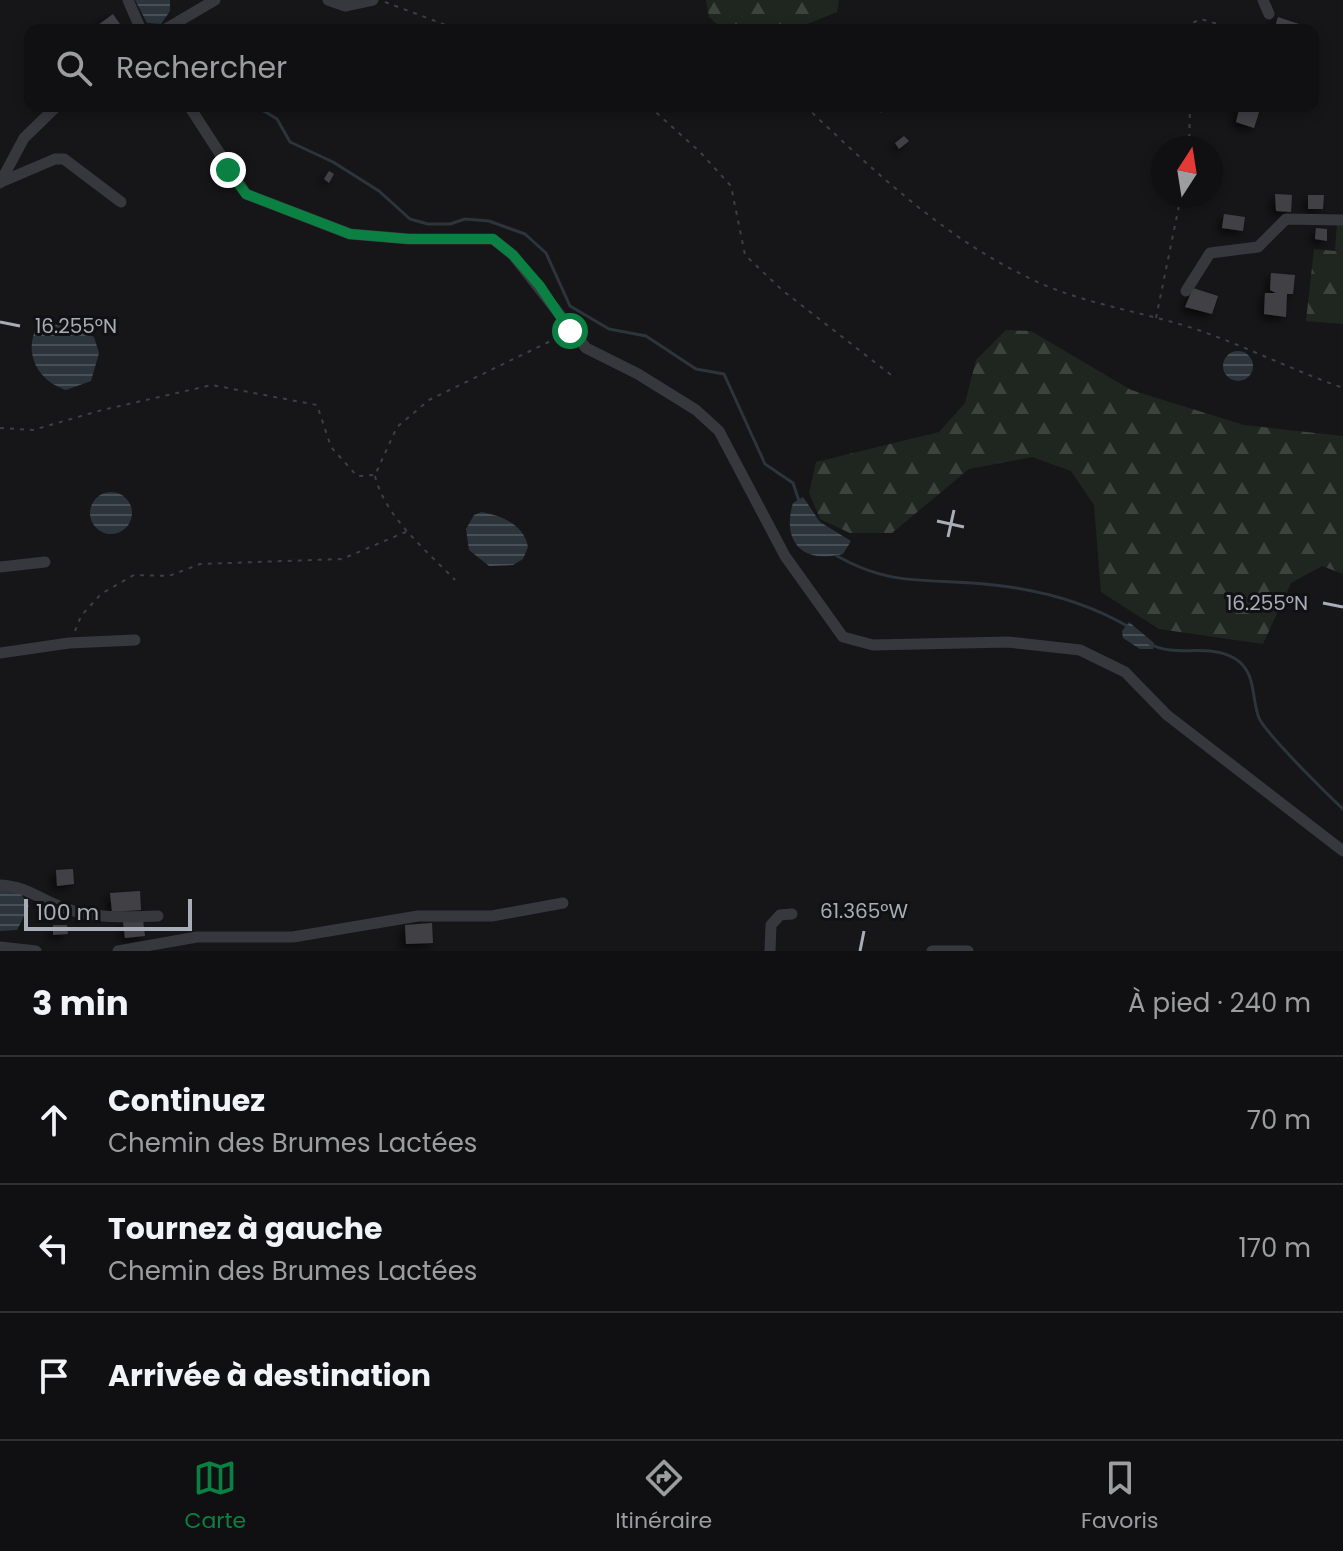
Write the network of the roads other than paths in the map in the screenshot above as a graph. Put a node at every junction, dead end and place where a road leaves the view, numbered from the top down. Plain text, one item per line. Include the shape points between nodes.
1 (128, 0) edge
2 (215, 0) edge
3 (328, 0) edge
4 (376, 0) edge
5 (1263, 0) edge
6 (1269, 14) dead end
7 (138, 24) edge
8 (174, 24) edge
9 (51, 112) edge
10 (193, 112) edge
11 (0, 182) edge
12 (121, 202) dead end
13 (1343, 220) edge
14 (1186, 291) dead end
15 (45, 562) dead end
16 (0, 567) edge
17 (135, 640) dead end
18 (0, 653) edge
19 (1343, 851) edge
20 (0, 885) edge
21 (563, 903) dead end
22 (792, 914) dead end
23 (158, 916) dead end
24 (0, 947) edge
25 (36, 951) edge
26 (118, 951) edge
27 (770, 951) edge
28 (932, 951) edge
29 (968, 951) edge

1 - 7 street
2 - 8 street
3 - 4 street via 345,6
5 - 6 street
9 - 11 street via 24,138
10 - 19 street via 246,194 350,234 493,239 513,255 586,348 661,388 719,431 785,556 843,637 873,645 1008,642 1080,650 1125,672 1167,715
11 - 12 street via 64,159
13 - 14 street via 1286,219 1258,247 1210,253
15 - 16 street
17 - 18 street
20 - 23 street via 28,889 86,915
21 - 26 street via 492,916 418,916 293,937 197,937
22 - 27 street via 780,915 771,925
24 - 25 street
28 - 29 street

